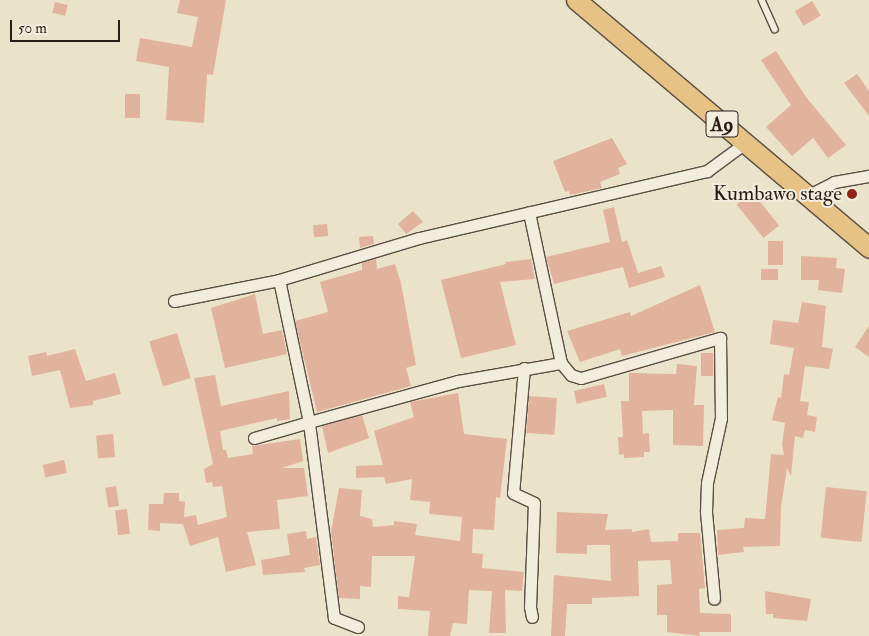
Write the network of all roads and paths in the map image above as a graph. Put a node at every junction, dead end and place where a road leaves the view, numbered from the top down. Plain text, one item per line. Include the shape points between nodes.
1 (576, 0) edge
2 (762, 0) edge
3 (775, 29) dead end
4 (745, 143) junction
5 (869, 176) edge
6 (807, 196) junction
7 (529, 212) junction
8 (869, 248) edge
9 (278, 280) junction
10 (174, 301) dead end
11 (561, 363) junction
12 (524, 368) junction
13 (309, 422) junction
14 (254, 438) dead end
15 (714, 599) dead end
16 (532, 617) dead end
17 (358, 626) dead end

1 - 4 main road, A9
2 - 3 lane
4 - 6 main road, A9
4 - 7 street via 707,171
5 - 6 street via 834,182
6 - 8 main road, A9
7 - 9 street via 419,238
7 - 11 street
9 - 10 street
9 - 13 street
11 - 12 street
11 - 15 street via 571,375 581,378 720,338 721,418 707,483 706,512
12 - 13 street via 458,381
12 - 16 street via 513,492 534,503
13 - 14 street
13 - 17 street via 334,618

